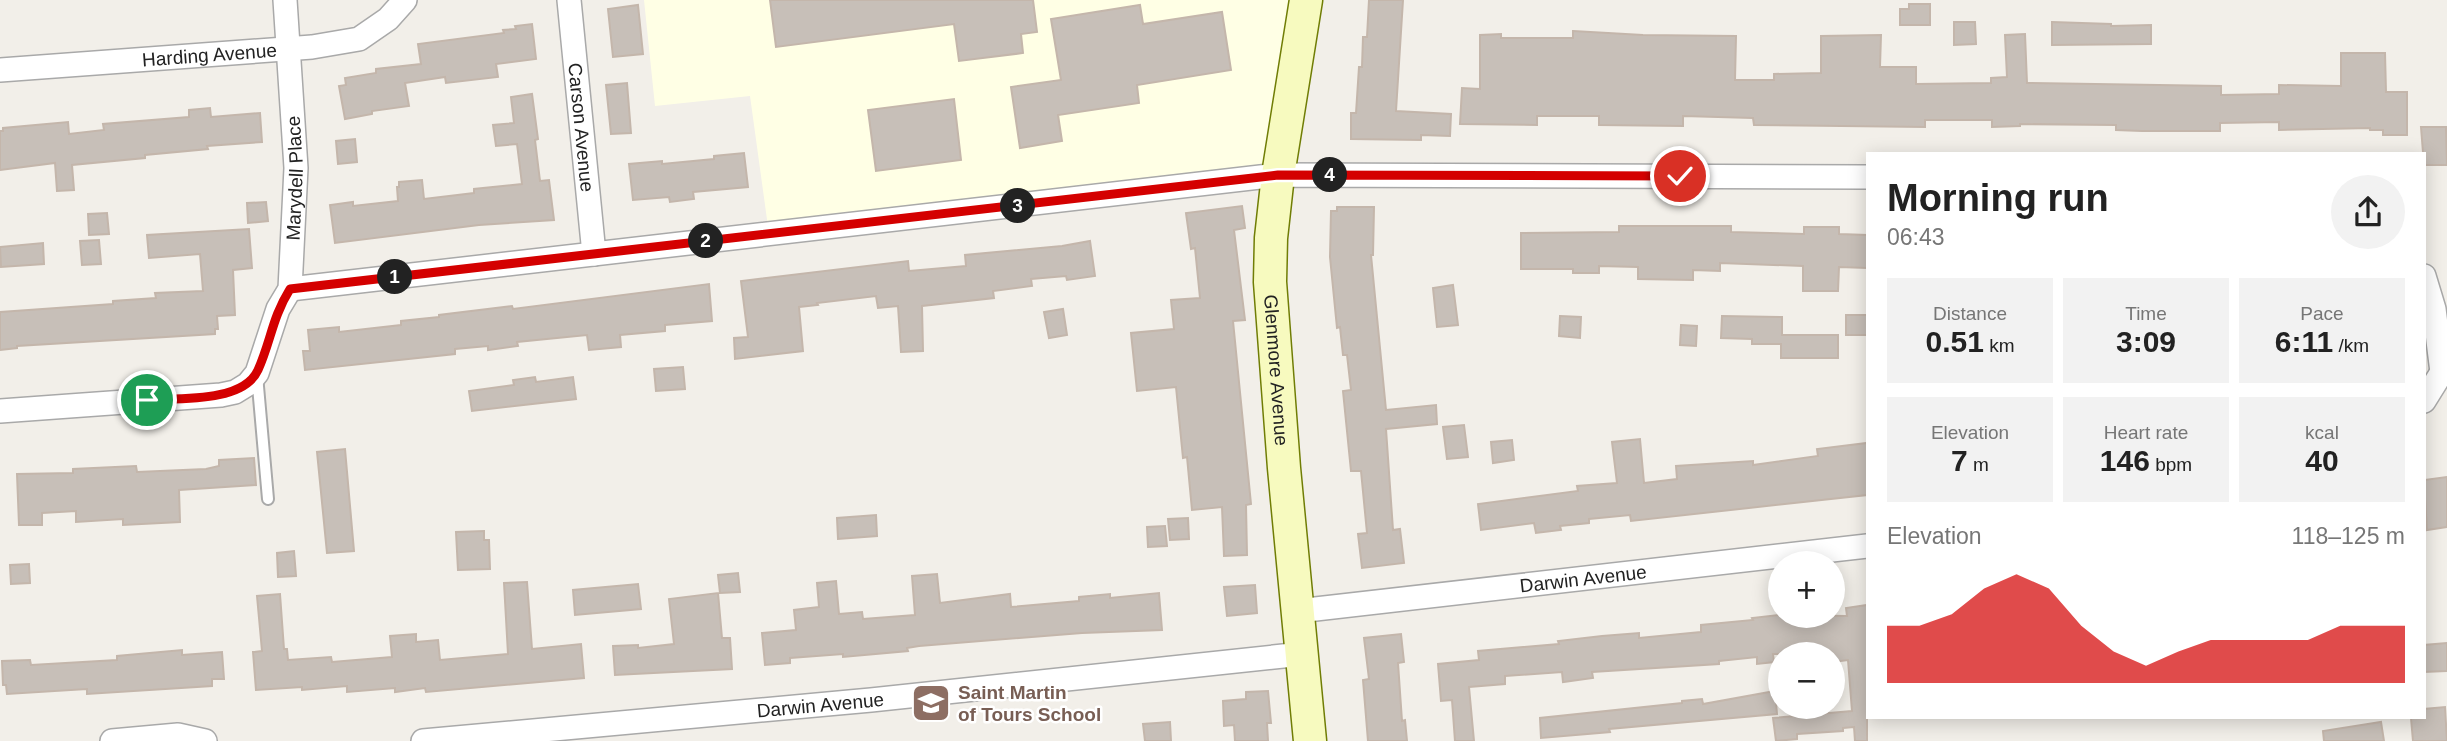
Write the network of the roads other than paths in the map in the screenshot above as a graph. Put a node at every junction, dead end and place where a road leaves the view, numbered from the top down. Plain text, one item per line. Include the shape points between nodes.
1 (285, 0) edge
2 (405, 0) edge
3 (569, 0) edge
4 (1306, 0) edge
5 (289, 48) junction
6 (0, 70) edge
7 (1278, 175) junction
8 (1866, 177) edge
9 (594, 254) junction
10 (2426, 283) edge
11 (290, 289) junction
12 (260, 362) junction
13 (2445, 372) edge
14 (2426, 398) edge
15 (0, 411) edge
16 (268, 499) dead end
17 (1866, 546) edge
18 (1298, 611) junction
19 (1301, 654) junction
20 (112, 741) edge
21 (205, 741) edge
22 (423, 741) edge
23 (1310, 741) edge

1 - 5 street, Marydell Place
2 - 5 street, Harding Avenue via 359,39
3 - 9 street, Carson Avenue
4 - 7 street, Glenmore Avenue
5 - 6 street, Harding Avenue
5 - 11 street, Marydell Place via 296,168
7 - 8 street
7 - 9 street
7 - 18 street, Glenmore Avenue via 1270,282
9 - 11 street
10 - 13 street
11 - 12 street, Marydell Place
12 - 15 street via 248,384 221,395
12 - 16 lane
13 - 14 street
17 - 18 street, Darwin Avenue
18 - 19 street, Glenmore Avenue
19 - 22 street, Darwin Avenue
19 - 23 street, Glenmore Avenue
20 - 21 street via 178,735

